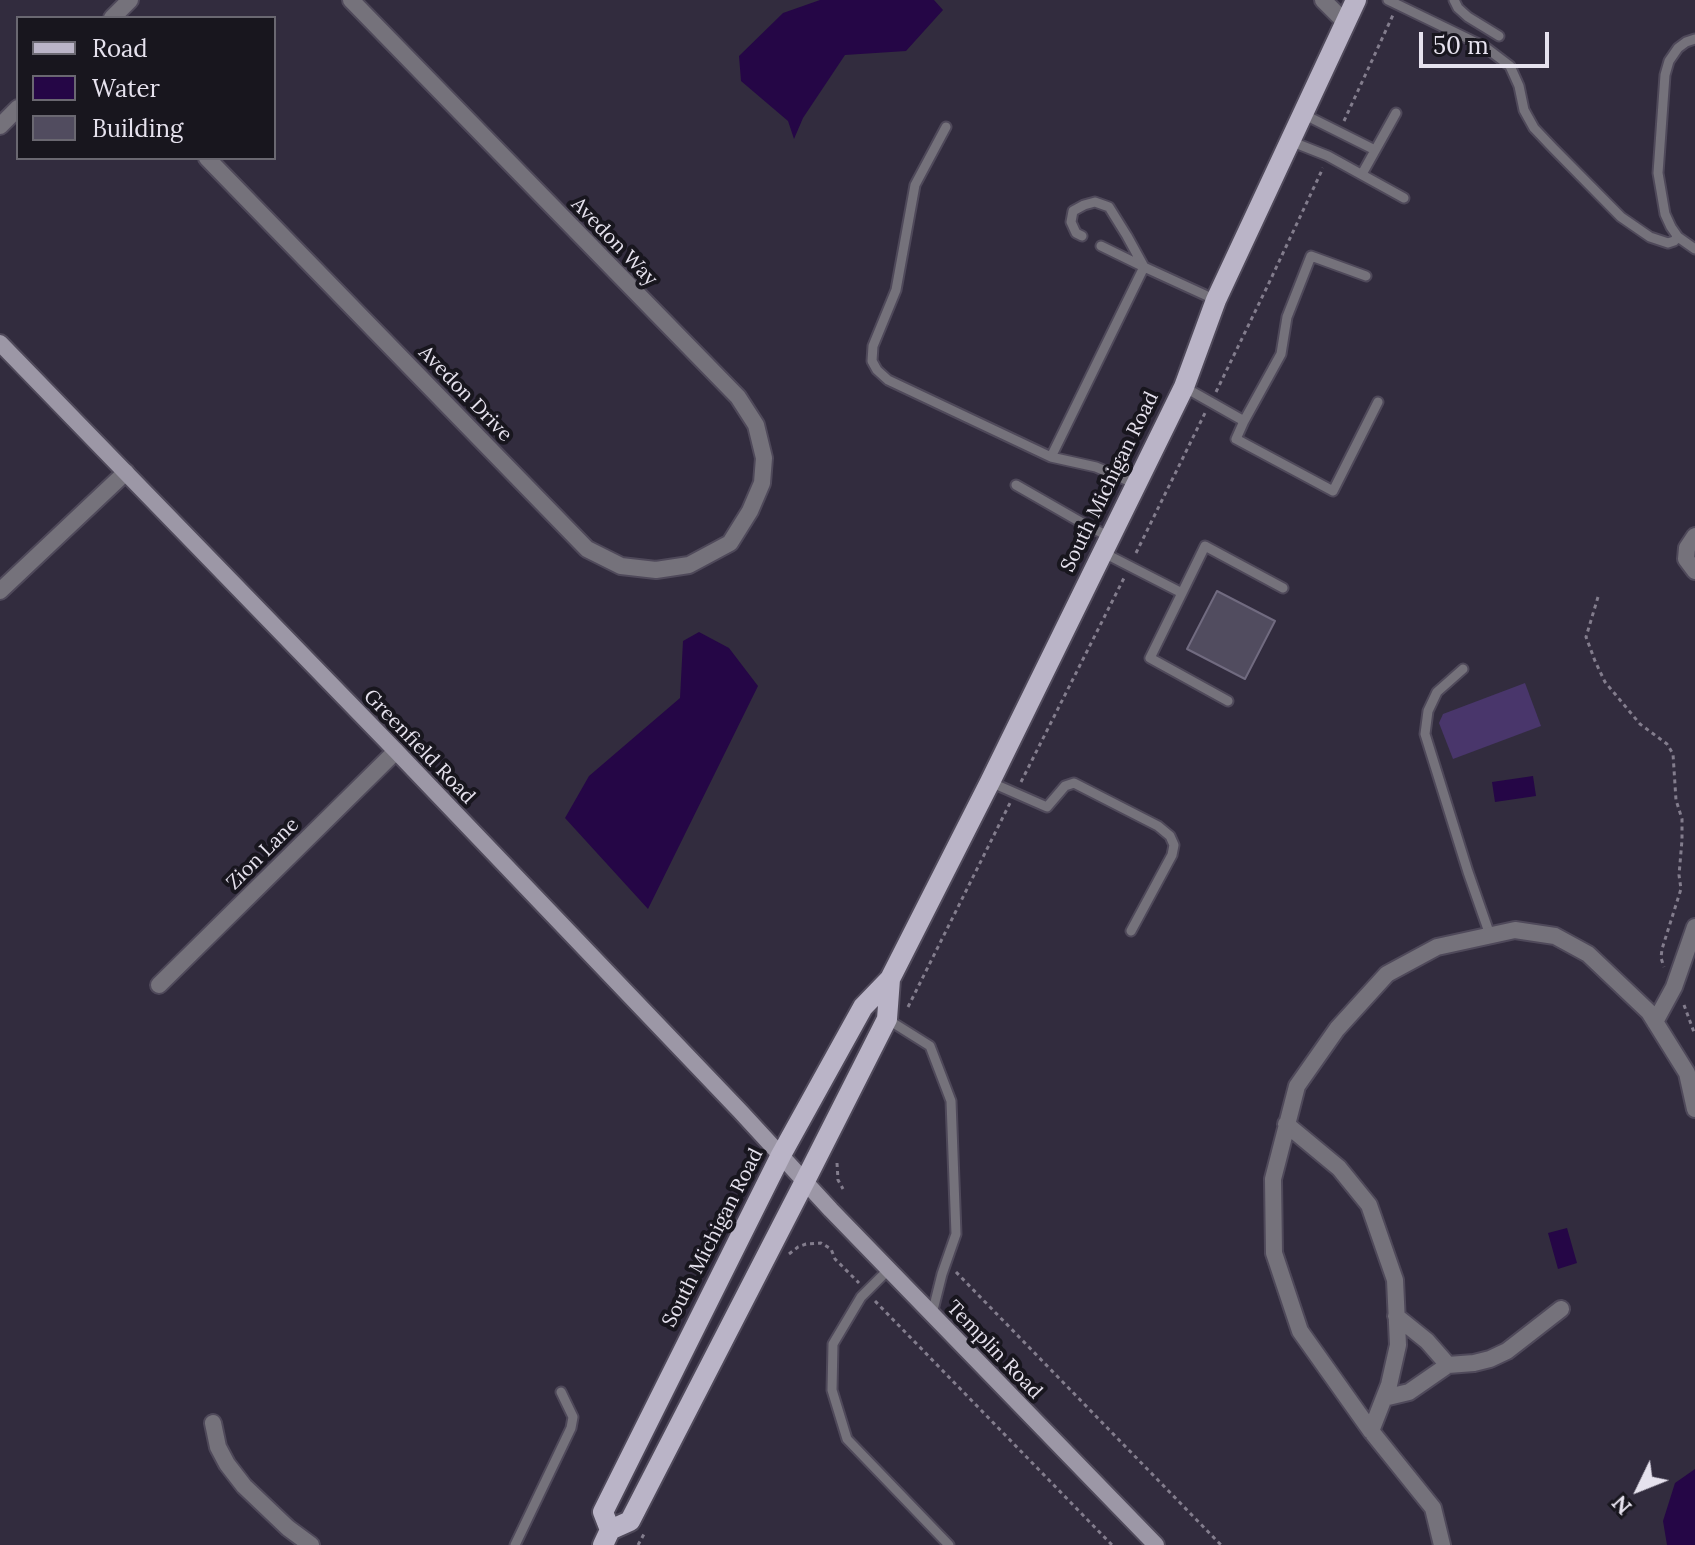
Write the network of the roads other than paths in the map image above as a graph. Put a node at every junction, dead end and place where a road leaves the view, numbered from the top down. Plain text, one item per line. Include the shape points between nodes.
1 (130, 0) edge
2 (351, 0) edge
3 (1323, 0) edge
4 (1356, 0) edge
5 (1454, 0) edge
6 (1393, 2) edge
7 (114, 16) edge
8 (1346, 23) junction
9 (1499, 36) dead end
10 (1695, 39) edge
11 (16, 110) edge
12 (1396, 113) dead end
13 (1303, 114) junction
14 (0, 126) edge
15 (946, 127) dead end
16 (1290, 141) junction
17 (1375, 150) junction
18 (209, 160) edge
19 (1362, 174) junction
20 (1404, 198) dead end
21 (1082, 236) dead end
22 (1678, 237) junction
23 (1101, 246) dead end
24 (1695, 249) edge
25 (1144, 267) junction
26 (1366, 276) dead end
27 (1216, 300) junction
28 (0, 343) edge
29 (1184, 387) junction
30 (1378, 402) dead end
31 (1244, 421) junction
32 (1051, 457) junction
33 (126, 472) junction
34 (1136, 484) junction
35 (1016, 485) dead end
36 (1695, 536) edge
37 (730, 543) joint
38 (1106, 544) junction
39 (1695, 571) edge
40 (1283, 588) dead end
41 (0, 591) edge
42 (1182, 593) junction
43 (1463, 669) dead end
44 (1228, 701) dead end
45 (396, 751) junction
46 (990, 782) junction
47 (1695, 927) edge
48 (1131, 931) dead end
49 (1490, 935) junction
50 (890, 979) junction
51 (159, 985) dead end
52 (1655, 1022) junction
53 (892, 1023) junction
54 (1695, 1109) edge
55 (1286, 1124) junction
56 (781, 1155) junction
57 (805, 1181) junction
58 (888, 1270) junction
59 (1561, 1309) dead end
60 (932, 1314) junction
61 (1396, 1316) junction
62 (1448, 1365) junction
63 (561, 1392) dead end
64 (1384, 1398) junction
65 (213, 1423) dead end
66 (1371, 1431) junction
67 (607, 1538) edge
68 (311, 1545) edge
69 (515, 1545) edge
70 (949, 1545) edge
71 (1156, 1545) edge
72 (1442, 1545) edge

1 - 7 street
2 - 37 street, Avedon Way via 738,397 756,425 764,458 762,483
3 - 8 street
4 - 8 main road, South Michigan Road
5 - 9 lane via 1461,12
6 - 22 lane via 1485,47 1510,66 1524,110 1553,148 1621,217 1650,237 1668,243
8 - 13 main road, South Michigan Road
10 - 22 lane via 1678,48 1665,75 1658,173 1665,214
11 - 14 street
12 - 17 lane
13 - 16 main road, South Michigan Road
13 - 17 lane
15 - 32 lane via 915,185 896,290 872,361 888,380
16 - 19 lane
16 - 27 main road, South Michigan Road
17 - 19 lane
18 - 37 street, Avedon Drive via 587,549 621,566 656,570 689,565
19 - 20 lane
21 - 25 lane via 1071,222 1073,211 1095,202 1109,207
22 - 24 lane
23 - 25 lane
25 - 27 lane
25 - 32 lane
26 - 31 lane via 1311,256 1287,317 1281,354
27 - 29 main road, South Michigan Road
28 - 33 street, Greenfield Road
29 - 31 lane
29 - 34 main road, South Michigan Road
30 - 31 lane via 1333,491 1236,439
32 - 34 lane via 1096,467
33 - 41 street
33 - 45 street, Greenfield Road
34 - 38 main road, South Michigan Road
35 - 38 lane via 1084,524
36 - 39 street via 1686,559
38 - 42 lane via 1130,565
38 - 46 main road, South Michigan Road
40 - 42 lane via 1205,546
42 - 44 lane via 1150,658
43 - 49 lane via 1437,692 1425,734
45 - 51 street, Zion Lane
45 - 56 street, Greenfield Road
46 - 48 lane via 1047,807 1074,783 1170,836 1172,855
46 - 50 main road, South Michigan Road
47 - 52 street
49 - 52 street via 1515,930 1555,936 1588,954
49 - 55 street via 1437,947 1387,974 1337,1029 1297,1086
50 - 53 main road, South Michigan Road
50 - 56 main road, South Michigan Road via 863,1007
52 - 54 street via 1687,1073
53 - 57 main road, South Michigan Road
53 - 60 lane via 930,1046 951,1101 956,1234
55 - 61 street via 1339,1168 1369,1205 1395,1280
55 - 66 street via 1273,1179 1274,1253 1300,1331
56 - 57 street, Greenfield Road
56 - 67 main road, South Michigan Road via 603,1512
57 - 58 street, Templin Road
57 - 67 main road, South Michigan Road via 630,1521
58 - 60 street, Templin Road
58 - 70 lane via 861,1297 833,1344 832,1390 847,1439
59 - 62 street via 1507,1351 1474,1363
60 - 71 street, Templin Road
61 - 62 street
61 - 64 street via 1398,1345
62 - 64 street via 1409,1392
63 - 69 lane via 573,1417 571,1428
64 - 66 street
65 - 68 street via 218,1447 244,1486
66 - 72 street via 1433,1508

